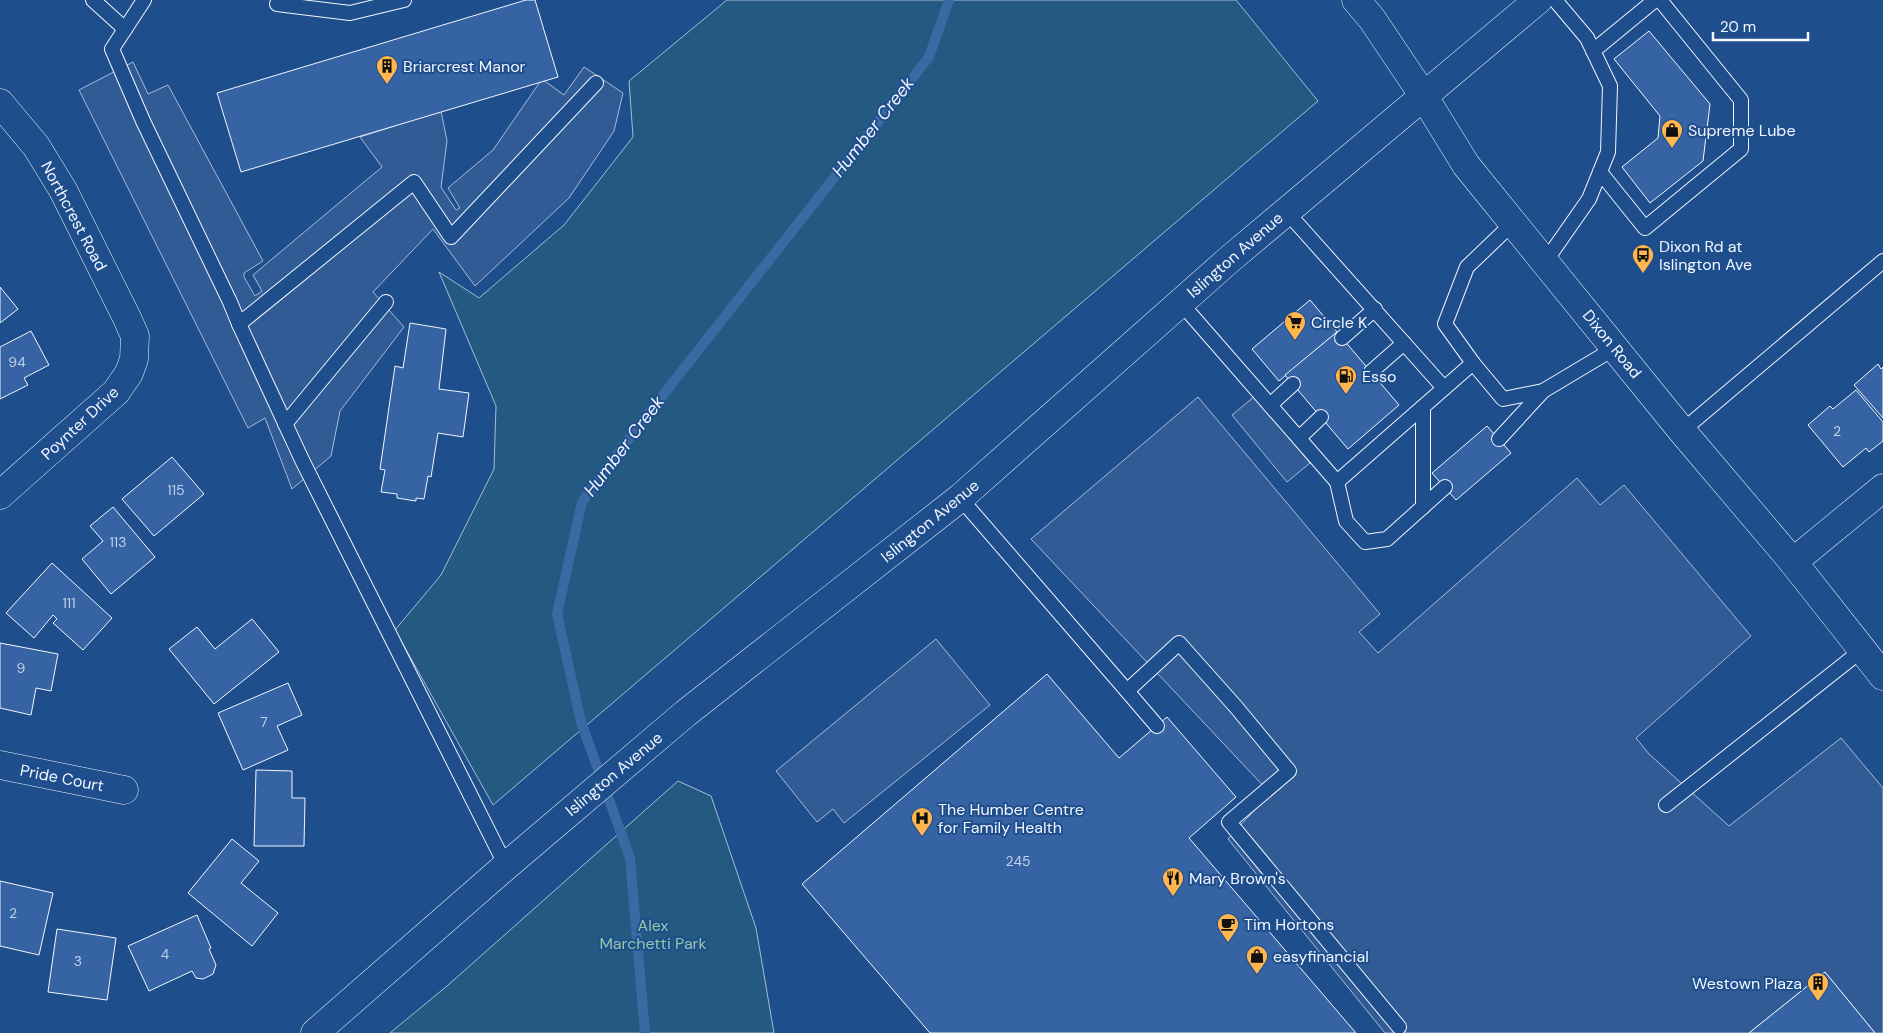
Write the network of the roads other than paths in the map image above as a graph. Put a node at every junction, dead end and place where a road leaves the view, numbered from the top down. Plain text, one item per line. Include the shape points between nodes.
1 (93, 0) edge
2 (144, 0) edge
3 (404, 0) edge
4 (1356, 0) edge
5 (1538, 0) edge
6 (1555, 0) edge
7 (1655, 0) edge
8 (1660, 0) edge
9 (274, 1) edge
10 (125, 29) junction
11 (1593, 51) junction
12 (596, 83) dead end
13 (1423, 95) junction
14 (0, 103) edge
15 (1600, 172) junction
16 (1286, 211) junction
17 (1513, 223) junction
18 (1883, 261) edge
19 (1545, 262) junction
20 (386, 302) dead end
21 (1180, 302) junction
22 (1374, 309) junction
23 (239, 324) junction
24 (135, 336) joint
25 (1342, 338) dead end
26 (1404, 342) junction
27 (1615, 348) junction
28 (1473, 363) junction
29 (1371, 372) dead end
30 (1293, 384) dead end
31 (1444, 388) junction
32 (1543, 391) junction
33 (1270, 405) junction
34 (1423, 407) junction
35 (1321, 417) dead end
36 (285, 424) junction
37 (1682, 431) junction
38 (1299, 438) junction
39 (1499, 440) dead end
40 (1337, 482) junction
41 (1445, 487) dead end
42 (1883, 488) edge
43 (0, 495) edge
44 (960, 498) junction
45 (1423, 507) junction
46 (1793, 562) junction
47 (1862, 650) junction
48 (1883, 676) edge
49 (1127, 691) junction
50 (1157, 726) dead end
51 (0, 766) edge
52 (124, 790) dead end
53 (1666, 805) dead end
54 (506, 866) junction
55 (1398, 1028) dead end
56 (315, 1033) edge

1 - 10 lane
2 - 10 lane
3 - 9 lane via 350,13
4 - 13 main road, Dixon Road
5 - 13 main road, Islington Avenue
6 - 11 lane via 1587,38
7 - 11 lane
8 - 15 lane via 1741,100 1740,150 1645,228
10 - 23 lane via 112,49
11 - 15 lane via 1610,86 1608,152
12 - 23 lane via 451,237 414,182
13 - 16 main road, Islington Avenue
13 - 17 main road, Dixon Road via 1466,165
14 - 24 main road, Northcrest Road via 36,146 63,190
15 - 19 lane via 1589,199
16 - 21 main road, Islington Avenue
16 - 22 lane
17 - 19 main road, Dixon Road
17 - 28 lane via 1467,267 1445,324
18 - 37 lane
19 - 27 main road, Dixon Road
20 - 36 lane
21 - 33 lane
21 - 44 main road, Islington Avenue
22 - 25 lane
22 - 26 lane
23 - 36 lane
24 - 43 main road, Poynter Drive via 132,366 116,392
26 - 29 lane
26 - 31 lane
27 - 32 lane
27 - 37 main road, Dixon Road
28 - 31 lane
28 - 32 lane via 1503,399
30 - 33 lane
31 - 34 lane
32 - 39 lane
33 - 38 lane
34 - 40 lane
34 - 45 lane
35 - 38 lane
36 - 54 lane
37 - 46 main road, Dixon Road
38 - 40 lane
40 - 45 lane via 1346,521 1365,542 1387,539
41 - 45 lane
42 - 46 main road
44 - 49 lane
44 - 54 main road, Islington Avenue via 686,713
46 - 47 main road, Dixon Road
47 - 48 main road, Dixon Road
47 - 53 lane
49 - 50 lane
49 - 55 lane via 1179,643 1289,771 1230,812 1229,822
51 - 52 main road, Pride Court
54 - 56 main road, Islington Avenue

